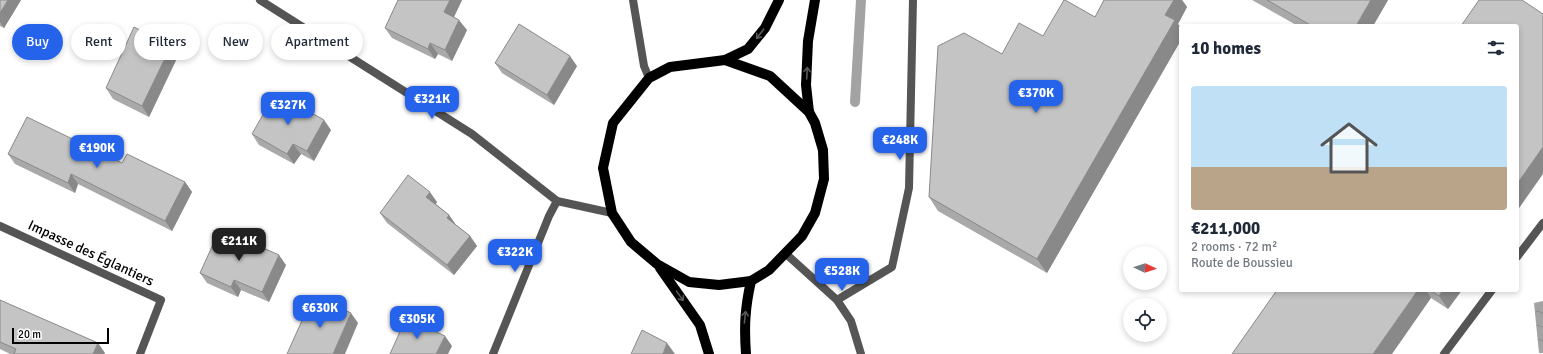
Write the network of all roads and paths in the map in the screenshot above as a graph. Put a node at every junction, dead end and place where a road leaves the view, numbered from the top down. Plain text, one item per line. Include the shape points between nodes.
1 (260, 0) edge
2 (633, 0) edge
3 (779, 0) edge
4 (815, 0) edge
5 (913, 0) edge
6 (725, 60) junction
7 (649, 78) junction
8 (809, 112) junction
9 (557, 201) junction
10 (612, 213) junction
11 (1543, 223) edge
12 (0, 226) edge
13 (786, 253) junction
14 (1519, 254) edge
15 (657, 264) junction
16 (751, 281) junction
17 (1490, 292) edge
18 (837, 300) junction
19 (140, 354) edge
20 (493, 354) edge
21 (709, 354) edge
22 (746, 354) edge
23 (861, 354) edge
24 (1444, 354) edge

1 - 9 street via 472,134
2 - 7 street via 644,66
3 -> 6 main road via 765,28 748,49
8 -> 4 main road via 806,85 808,41
5 - 18 street via 909,188 892,267
6 - 7 main road via 670,67
6 - 8 main road via 770,76
7 - 10 main road via 613,123 603,168
8 - 13 main road via 823,150 824,179 815,213 802,236
9 - 10 street
9 - 20 street
10 - 15 main road via 631,242
11 - 14 street
12 - 19 street, Impasse des Églantiers via 161,300
13 - 16 main road via 769,270
13 - 18 street
15 - 16 main road via 689,282 719,285
15 -> 21 main road via 700,325
22 -> 16 main road via 744,325
17 - 24 street
18 - 23 street via 851,321

